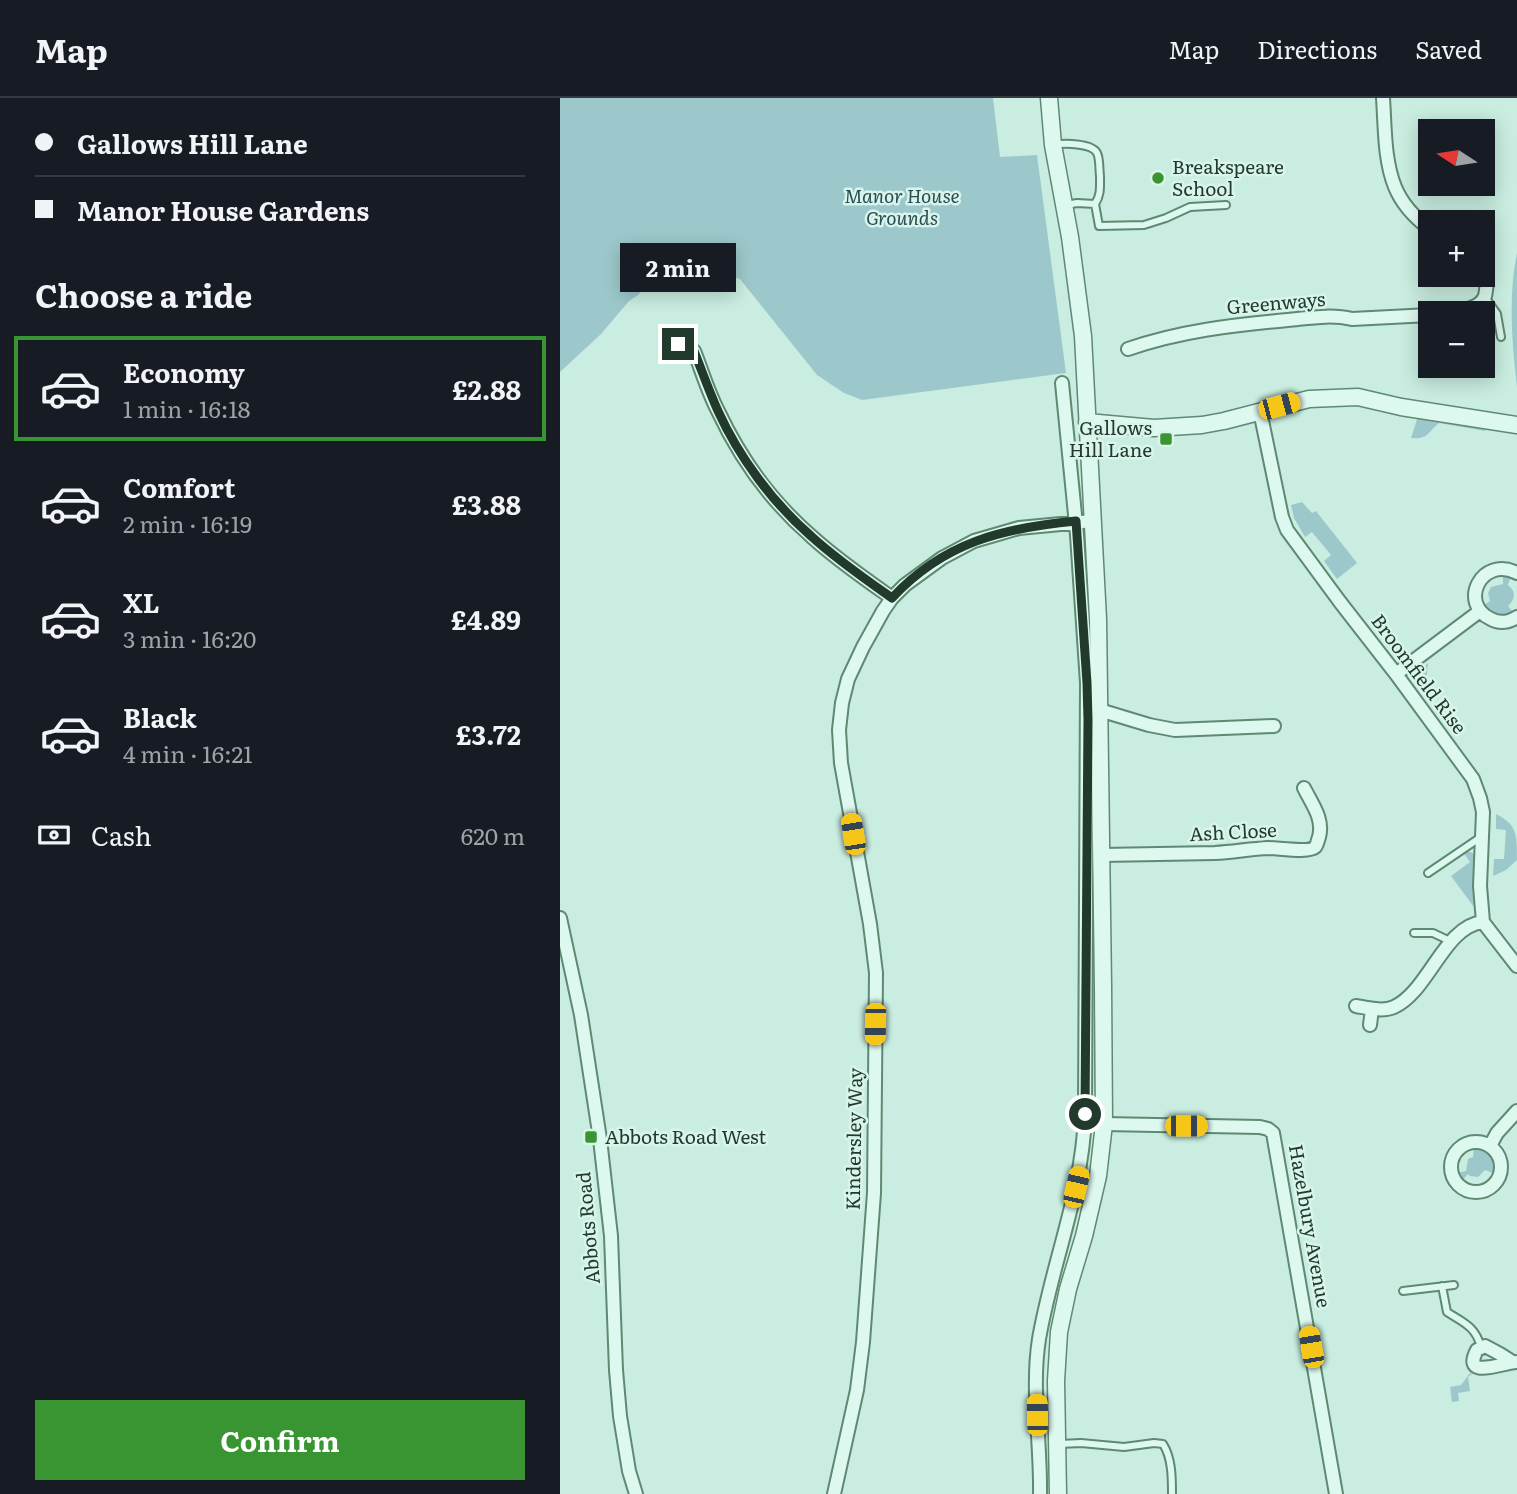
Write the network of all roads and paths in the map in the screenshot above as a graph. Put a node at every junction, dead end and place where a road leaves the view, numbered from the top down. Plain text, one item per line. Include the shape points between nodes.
1 (1049, 98) edge
2 (1383, 98) edge
3 (1053, 145) junction
4 (1095, 204) junction
5 (1064, 205) junction
6 (1226, 205) dead end
7 (1418, 219) edge
8 (1486, 287) edge
9 (1485, 297) junction
10 (1481, 301) edge
11 (1418, 316) edge
12 (1501, 337) dead end
13 (678, 344) dead end
14 (1128, 349) dead end
15 (1062, 383) dead end
16 (1260, 411) junction
17 (1087, 422) junction
18 (1517, 425) edge
19 (1084, 521) junction
20 (1517, 573) edge
21 (892, 598) junction
22 (1480, 611) junction
23 (1517, 617) edge
24 (1396, 674) junction
25 (1100, 712) junction
26 (1274, 726) dead end
27 (1304, 788) dead end
28 (1482, 836) junction
29 (1102, 855) junction
30 (1428, 873) dead end
31 (560, 918) edge
32 (1483, 922) junction
33 (1414, 933) dead end
34 (1452, 942) junction
35 (1517, 966) edge
36 (1086, 986) junction
37 (1103, 986) junction
38 (1356, 1006) dead end
39 (1372, 1009) junction
40 (1370, 1025) dead end
41 (1517, 1111) edge
42 (1104, 1124) junction
43 (1490, 1146) junction
44 (1454, 1285) dead end
45 (1442, 1286) junction
46 (1403, 1291) dead end
47 (1481, 1347) junction
48 (1514, 1362) edge
49 (1057, 1425) junction
50 (1038, 1427) junction
51 (1057, 1444) junction
52 (636, 1494) edge
53 (834, 1494) edge
54 (1040, 1494) edge
55 (1058, 1494) edge
56 (1172, 1494) edge
57 (1336, 1494) edge

1 - 3 street
2 - 7 street via 1395,187
3 - 4 lane via 1096,150 1101,191
3 - 5 street
4 - 5 lane
4 - 6 lane via 1099,226 1144,225 1190,207
5 - 17 street via 1083,336
8 - 9 street
9 - 10 street
9 - 12 lane via 1497,314
11 - 14 street, Greenways via 1314,317 1200,329
13 - 21 street via 694,351 726,428 773,497 811,537
15 - 19 street
16 - 17 street via 1190,426
16 - 18 street via 1309,399 1358,397
16 - 24 street, Broomfield Rise via 1287,530
17 - 19 street
19 - 21 street, Kindersley Way via 1019,528 974,541 923,570
19 - 25 street via 1098,619
19 - 36 street
20 - 22 street via 1500,568 1480,579 1475,595
21 - 53 street, Kindersley Way via 848,679 839,730 876,973 874,1193 863,1342
22 - 23 street via 1496,622
22 - 24 street
24 - 28 street, Broomfield Rise via 1474,779 1483,812
25 - 26 street via 1175,730
25 - 29 street
27 - 29 street, Ash Close via 1307,804 1319,815 1321,830 1315,847 1308,851 1264,848
28 - 30 lane
28 - 32 street, Broomfield Rise via 1479,886
29 - 37 street
31 - 52 street, Abbots Road via 600,1139 611,1236 615,1370
32 - 34 street via 1463,929
32 - 35 street
33 - 34 lane via 1433,933
34 - 39 street via 1402,1002
36 - 37 street
36 - 50 street via 1084,1137 1039,1340
37 - 42 street
38 - 39 street
39 - 40 street
41 - 43 street
42 - 49 street via 1098,1177 1059,1332
42 - 57 street, Hazelbury Avenue via 1260,1126 1273,1133
43 - 43 street via 1499,1157 1498,1178 1483,1191 1466,1190 1451,1170 1455,1153 1474,1142
44 - 45 lane
45 - 46 lane
45 - 47 lane via 1447,1311 1471,1327
47 - 48 street
47 - 48 street via 1474,1359 1480,1368
49 - 50 street
49 - 51 street
50 - 54 street
51 - 55 street
51 - 56 lane via 1163,1444

